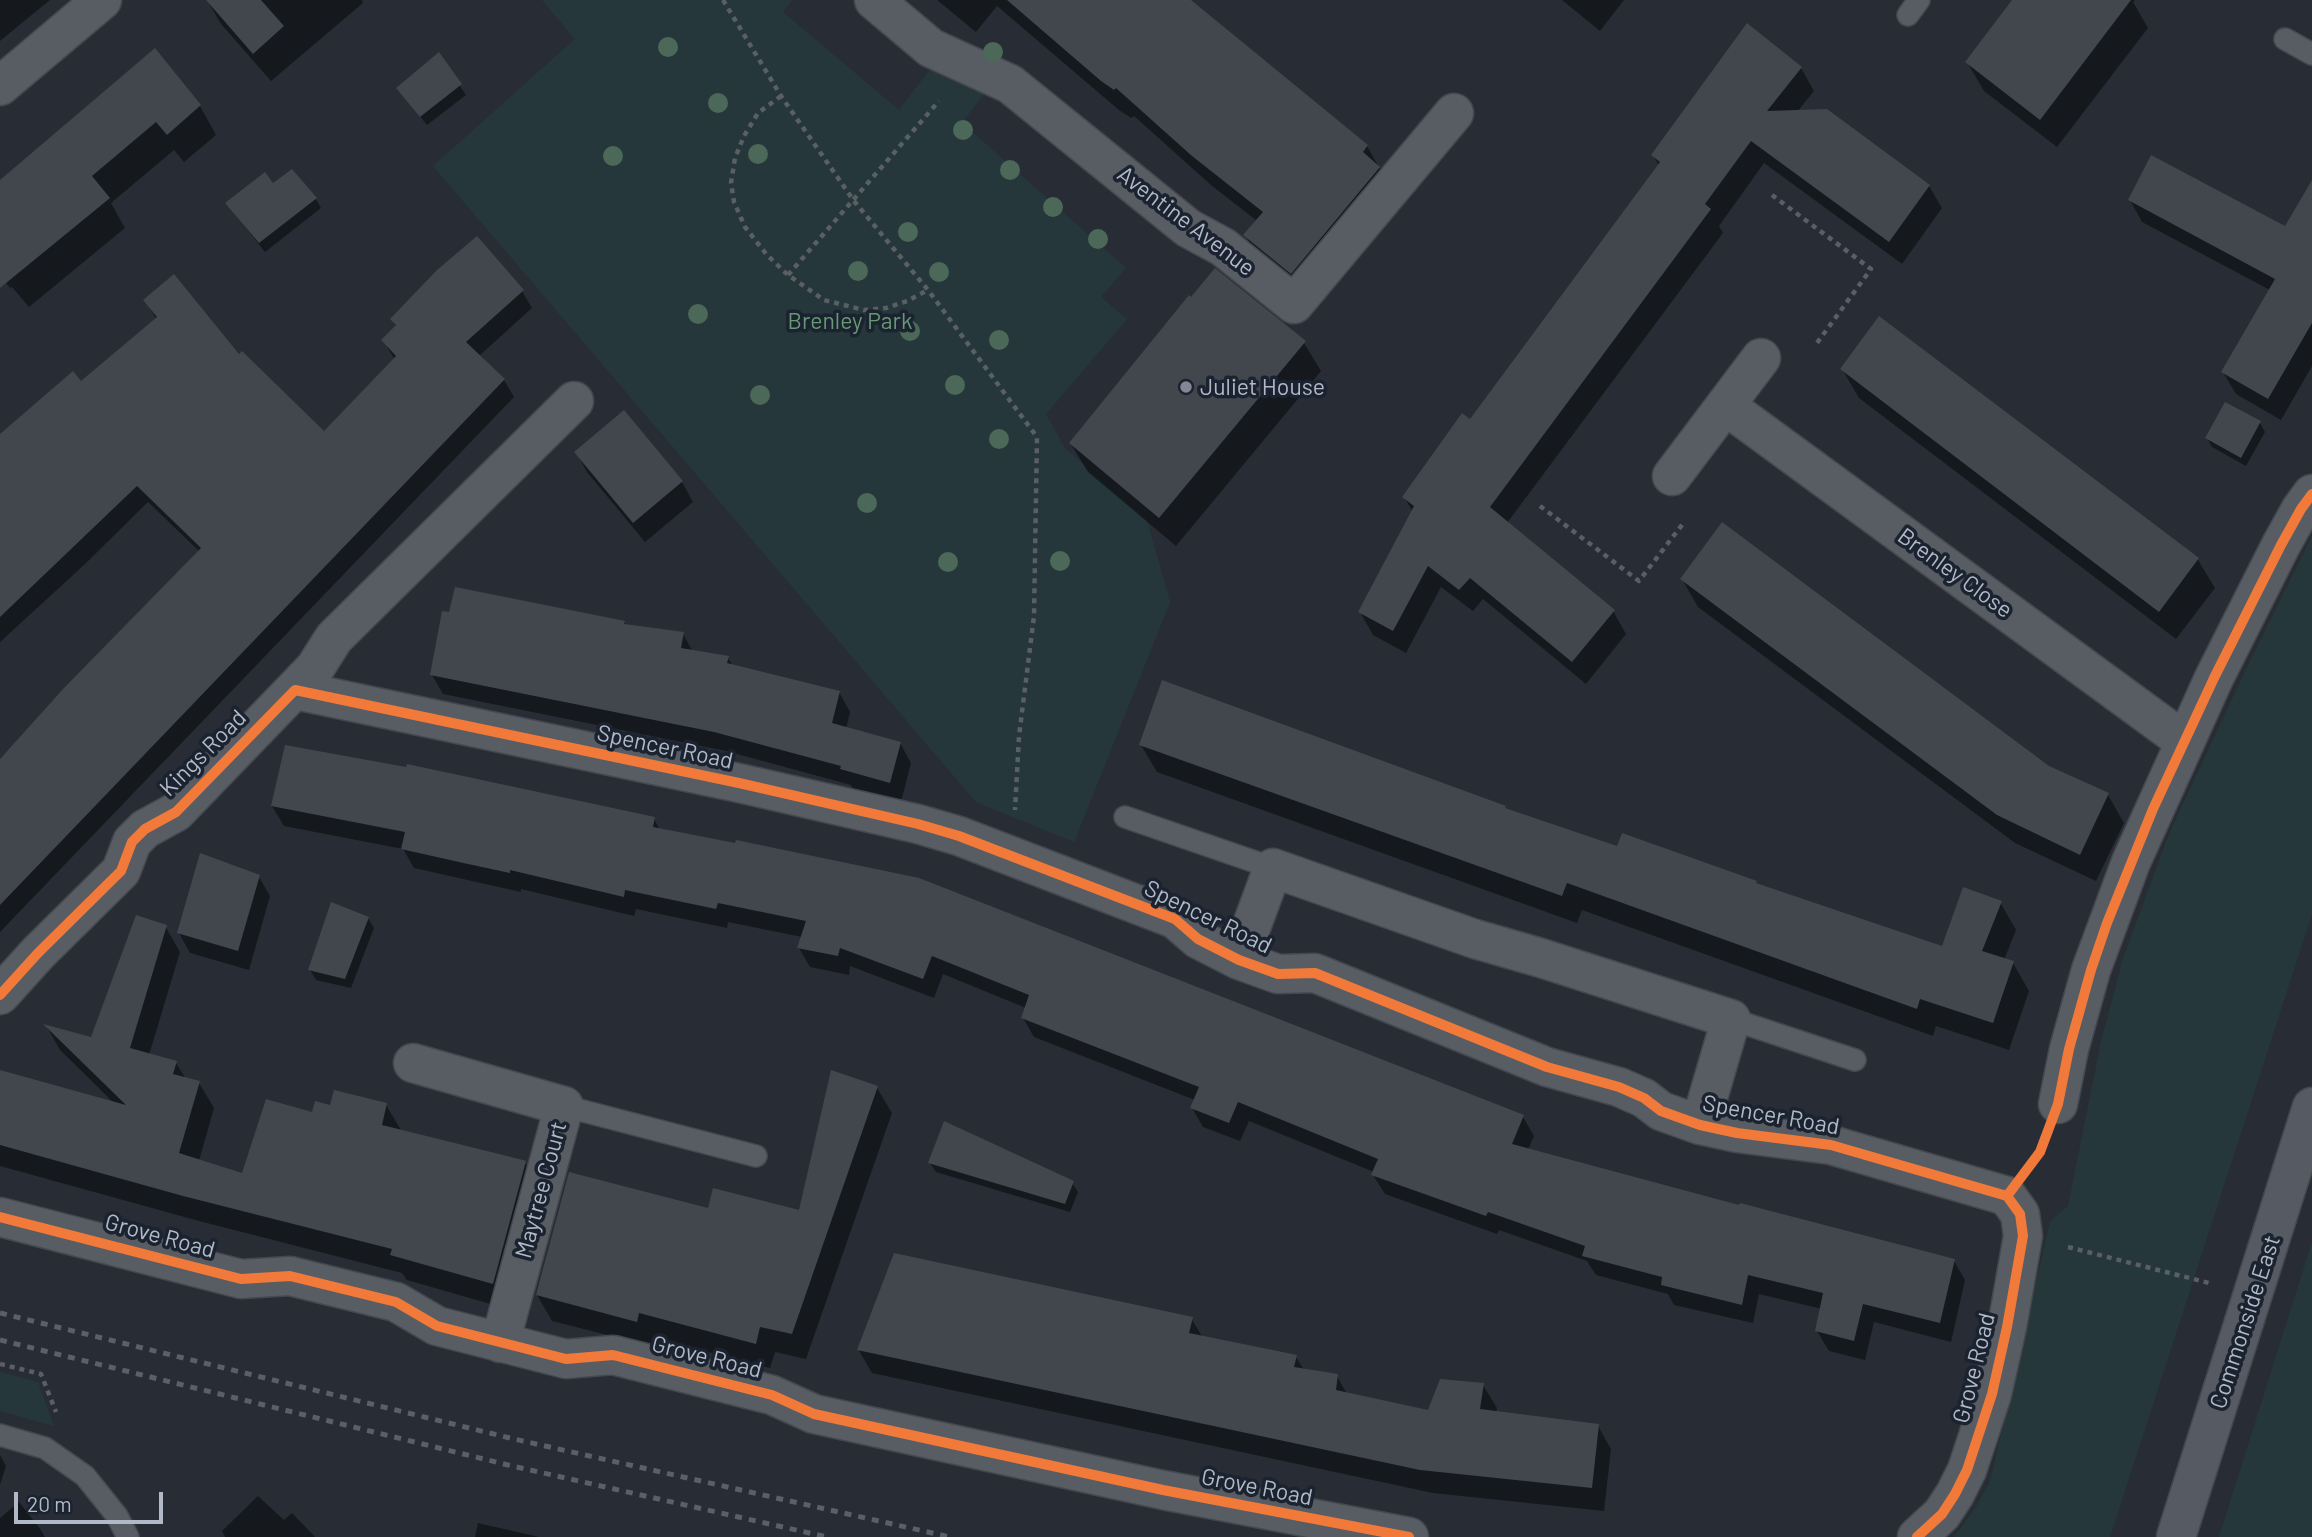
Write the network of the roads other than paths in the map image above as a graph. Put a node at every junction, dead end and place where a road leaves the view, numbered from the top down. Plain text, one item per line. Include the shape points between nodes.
1 (102, 0) edge
2 (874, 0) edge
3 (2285, 39) dead end
4 (2312, 54) edge
5 (0, 86) edge
6 (1454, 114) dead end
7 (1761, 358) dead end
8 (573, 401) dead end
9 (1726, 406) junction
10 (1672, 476) dead end
11 (2312, 494) edge
12 (295, 690) junction
13 (2184, 741) junction
14 (1125, 817) dead end
15 (1273, 868) junction
16 (1239, 960) junction
17 (0, 995) edge
18 (1731, 1019) junction
19 (1855, 1060) dead end
20 (413, 1063) dead end
21 (2057, 1104) dead end
22 (564, 1106) junction
23 (2312, 1107) edge
24 (1700, 1125) junction
25 (756, 1156) dead end
26 (2007, 1196) joint
27 (0, 1217) edge
28 (500, 1343) junction
29 (0, 1434) edge
30 (128, 1537) edge
31 (1409, 1537) edge
32 (1917, 1537) edge
33 (2176, 1537) edge

1 - 5 street
2 - 6 street, Aventine Avenue via 931,48 1010,84 1188,228 1223,247 1294,304
3 - 4 lane
7 - 9 street
8 - 12 street, Kings Road via 334,638
9 - 10 street
9 - 13 street, Brenley Close
11 - 13 street via 2281,545
12 - 16 street, Spencer Road via 918,824 1175,919 1198,939
12 - 17 street, Kings Road via 176,812 132,842 121,871
13 - 21 street via 2107,923
14 - 15 lane
15 - 16 street, Spencer Road
15 - 18 street via 1475,939
16 - 24 street, Spencer Road via 1278,974 1315,973 1547,1067 1619,1087 1661,1111
18 - 19 lane
18 - 24 street, Spencer Road
20 - 22 street, Maytree Court
22 - 25 lane
22 - 28 street, Maytree Court
23 - 33 street, Commonside East
24 - 26 street, Spencer Road via 1831,1145
26 - 32 street, Grove Road via 2020,1214 2023,1236 1992,1394 1968,1470 1942,1514
27 - 28 street, Grove Road via 241,1279 290,1276 396,1302 437,1326
28 - 31 street, Grove Road via 566,1359 613,1355 772,1395 814,1413 1163,1490
29 - 30 lane via 45,1448 85,1476

